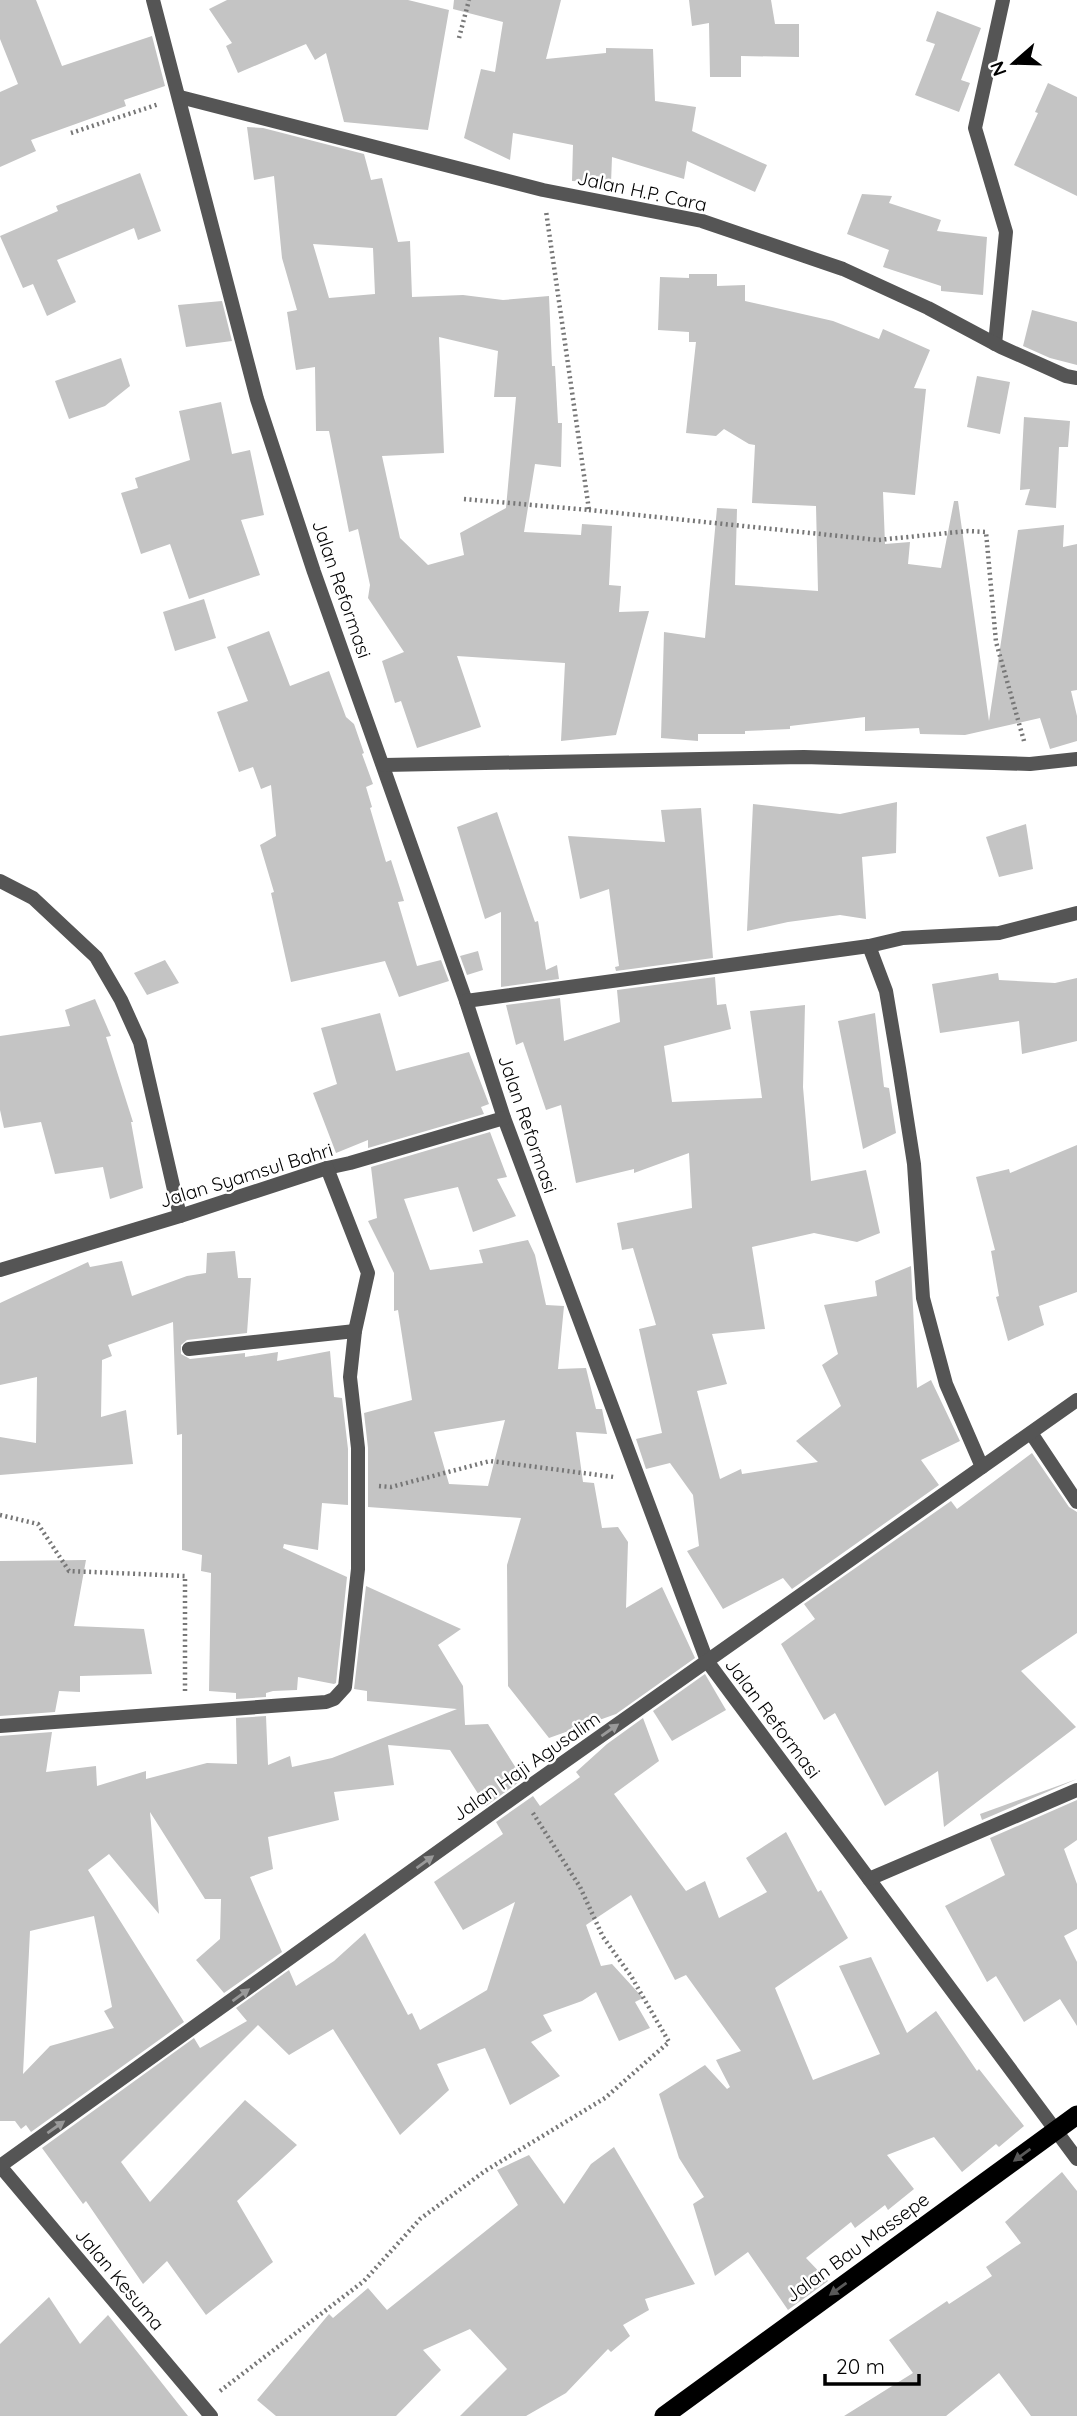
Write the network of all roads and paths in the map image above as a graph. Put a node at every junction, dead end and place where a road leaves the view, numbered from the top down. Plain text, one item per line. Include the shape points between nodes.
1 (153, 0) edge
2 (468, 0) edge
3 (1003, 0) edge
4 (459, 38) dead end
5 (180, 97) junction
6 (71, 133) dead end
7 (543, 190) junction
8 (995, 344) junction
9 (1077, 378) edge
10 (464, 499) dead end
11 (589, 510) junction
12 (1077, 759) edge
13 (1030, 764) junction
14 (384, 765) junction
15 (0, 881) edge
16 (1077, 913) edge
17 (869, 946) junction
18 (467, 1001) junction
19 (503, 1118) junction
20 (327, 1168) junction
21 (180, 1216) junction
22 (0, 1270) edge
23 (355, 1331) junction
24 (189, 1349) dead end
25 (1077, 1400) edge
26 (1031, 1433) junction
27 (982, 1467) junction
28 (639, 1480) junction
29 (358, 1483) junction
30 (1077, 1502) edge
31 (0, 1515) edge
32 (708, 1661) junction
33 (185, 1711) junction
34 (0, 1726) edge
35 (1077, 1790) edge
36 (520, 1793) junction
37 (869, 1879) junction
38 (1077, 2115) edge
39 (1056, 2130) junction
40 (1077, 2159) edge
41 (0, 2166) edge
42 (207, 2410) edge
43 (664, 2416) edge

1 - 5 street, Jalan Reformasi
2 - 4 path
3 - 8 street via 975,128 1006,232
5 - 6 path
5 - 7 street, Jalan H.P. Cara
5 - 14 street, Jalan Reformasi via 257,399
7 - 8 street, Jalan H.P. Cara via 702,221 843,269 928,307
7 - 11 path
8 - 9 street, Jalan H.P. Cara
10 - 11 path
11 - 13 path via 878,540 985,532 996,642
12 - 13 street
13 - 14 street via 804,757
14 - 18 street, Jalan Reformasi
15 - 21 street via 33,898 96,957 121,1000 140,1042
16 - 17 street via 999,933 904,938
17 - 18 street
17 - 27 street via 886,991 914,1164 923,1298 946,1384
18 - 19 street, Jalan Reformasi
19 - 20 street, Jalan Syamsul Bahri
19 - 28 street, Jalan Reformasi
20 - 21 street, Jalan Syamsul Bahri
20 - 23 street via 368,1273
21 - 22 street, Jalan Syamsul Bahri
23 - 24 street
23 - 29 street via 350,1377
25 - 26 street, Jalan Haji Agusalim
26 - 27 street, Jalan Haji Agusalim
26 - 30 street
27 - 32 street, Jalan Haji Agusalim
28 - 29 path via 490,1461 391,1487
28 - 32 street, Jalan Reformasi
29 - 33 street via 358,1569 345,1687 326,1702
31 - 33 path via 38,1524 69,1571 185,1576
36 -> 32 street, Jalan Haji Agusalim
32 - 37 street, Jalan Reformasi
33 - 34 street
35 - 37 street
41 -> 36 street, Jalan Haji Agusalim
36 - 42 path via 669,2042 605,2098 485,2171 420,2219 364,2281
37 - 39 street, Jalan Reformasi
38 - 39 highway, Jalan Bau Massepe
39 - 40 street, Jalan Reformasi
39 -> 43 highway, Jalan Bau Massepe
41 - 42 street, Jalan Kesuma

